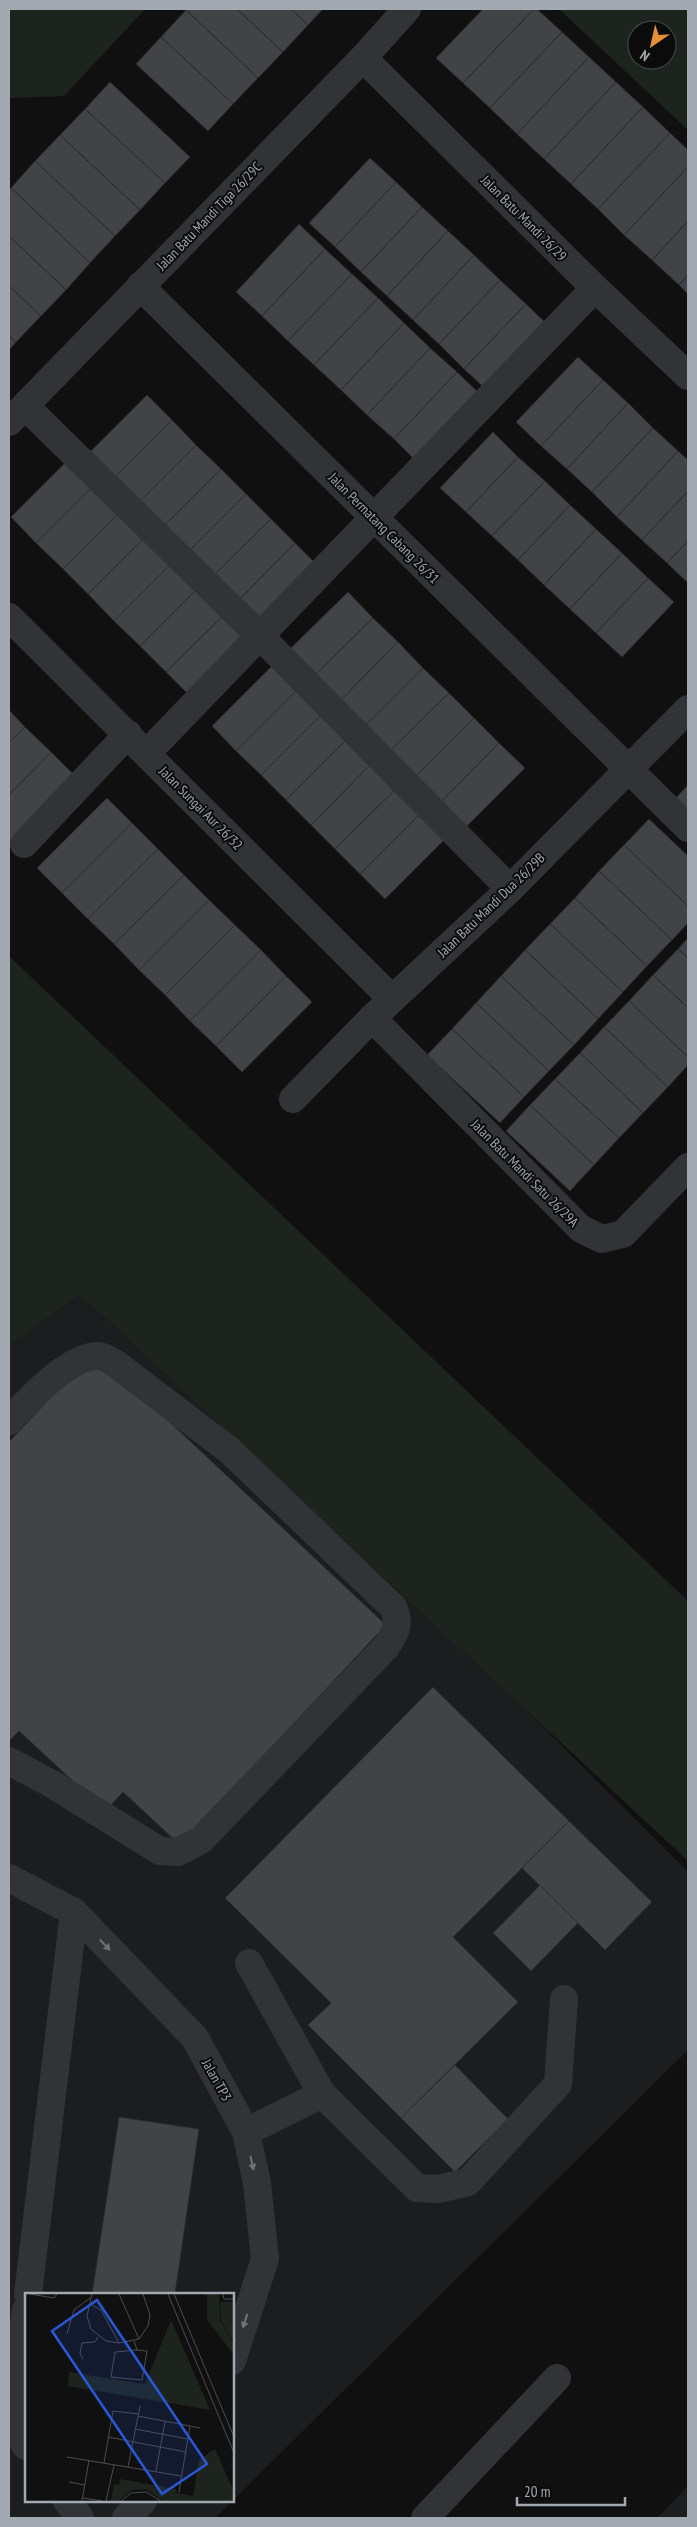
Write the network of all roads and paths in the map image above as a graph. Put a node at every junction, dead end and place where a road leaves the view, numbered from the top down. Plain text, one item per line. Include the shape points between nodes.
1 (408, 9) edge
2 (363, 58) junction
3 (140, 286) junction
4 (595, 288) junction
5 (688, 376) edge
6 (17, 414) edge
7 (375, 519) junction
8 (9, 617) edge
9 (260, 636) junction
10 (688, 709) edge
11 (128, 734) junction
12 (147, 753) junction
13 (628, 769) junction
14 (688, 828) edge
15 (24, 844) dead end
16 (510, 888) junction
17 (392, 1000) junction
18 (372, 1018) junction
19 (293, 1099) dead end
20 (688, 1167) edge
21 (9, 1421) edge
22 (9, 1761) edge
23 (9, 1878) edge
24 (74, 1912) junction
25 (250, 1963) dead end
26 (564, 1999) dead end
27 (322, 2094) junction
28 (246, 2132) junction
29 (28, 2293) edge
30 (25, 2319) edge
31 (234, 2355) edge
32 (557, 2378) dead end
33 (25, 2444) edge
34 (68, 2502) edge
35 (142, 2502) edge
36 (80, 2518) edge
37 (126, 2518) edge
38 (425, 2518) edge

1 - 2 street, Jalan Batu Mandi Tiga 26/29C
2 - 3 street, Jalan Batu Mandi Tiga 26/29C
2 - 4 street, Jalan Batu Mandi 26/29
3 - 6 street, Jalan Batu Mandi Tiga 26/29C
3 - 7 street, Jalan Permatang Cabang 26/31
4 - 5 street, Jalan Batu Mandi 26/29
4 - 7 street
6 - 9 street
7 - 9 street
7 - 13 street, Jalan Permatang Cabang 26/31
8 - 11 street, Jalan Sungai Aur 26/32
9 - 12 street
9 - 16 street
10 - 13 street, Jalan Batu Mandi Dua 26/29B
11 - 12 street, Jalan Sungai Aur 26/32
11 - 15 street
12 - 17 street, Jalan Sungai Aur 26/32
13 - 14 street, Jalan Permatang Cabang 26/31
13 - 16 street, Jalan Batu Mandi Dua 26/29B
16 - 17 street, Jalan Batu Mandi Dua 26/29B
17 - 18 street, Jalan Batu Mandi Dua 26/29B
18 - 19 street, Jalan Batu Mandi Dua 26/29B
18 - 20 street, Jalan Batu Mandi Satu 26/29A via 581,1229 595,1236 602,1239 623,1234
21 - 22 street via 65,1369 84,1358 101,1356 229,1450 394,1607 398,1618 396,1630 386,1647 354,1682 201,1840 178,1852 160,1851
23 - 24 street, Jalan TP3
24 -> 28 street, Jalan TP3 via 195,2038
24 - 29 street
25 - 27 street
26 - 27 street via 558,2084 468,2182 438,2189 417,2188
27 - 28 street
28 -> 31 street, Jalan TP3 via 257,2183 265,2259
30 - 33 street via 16,2397 20,2437
32 - 38 street
34 - 36 street
35 - 37 street

